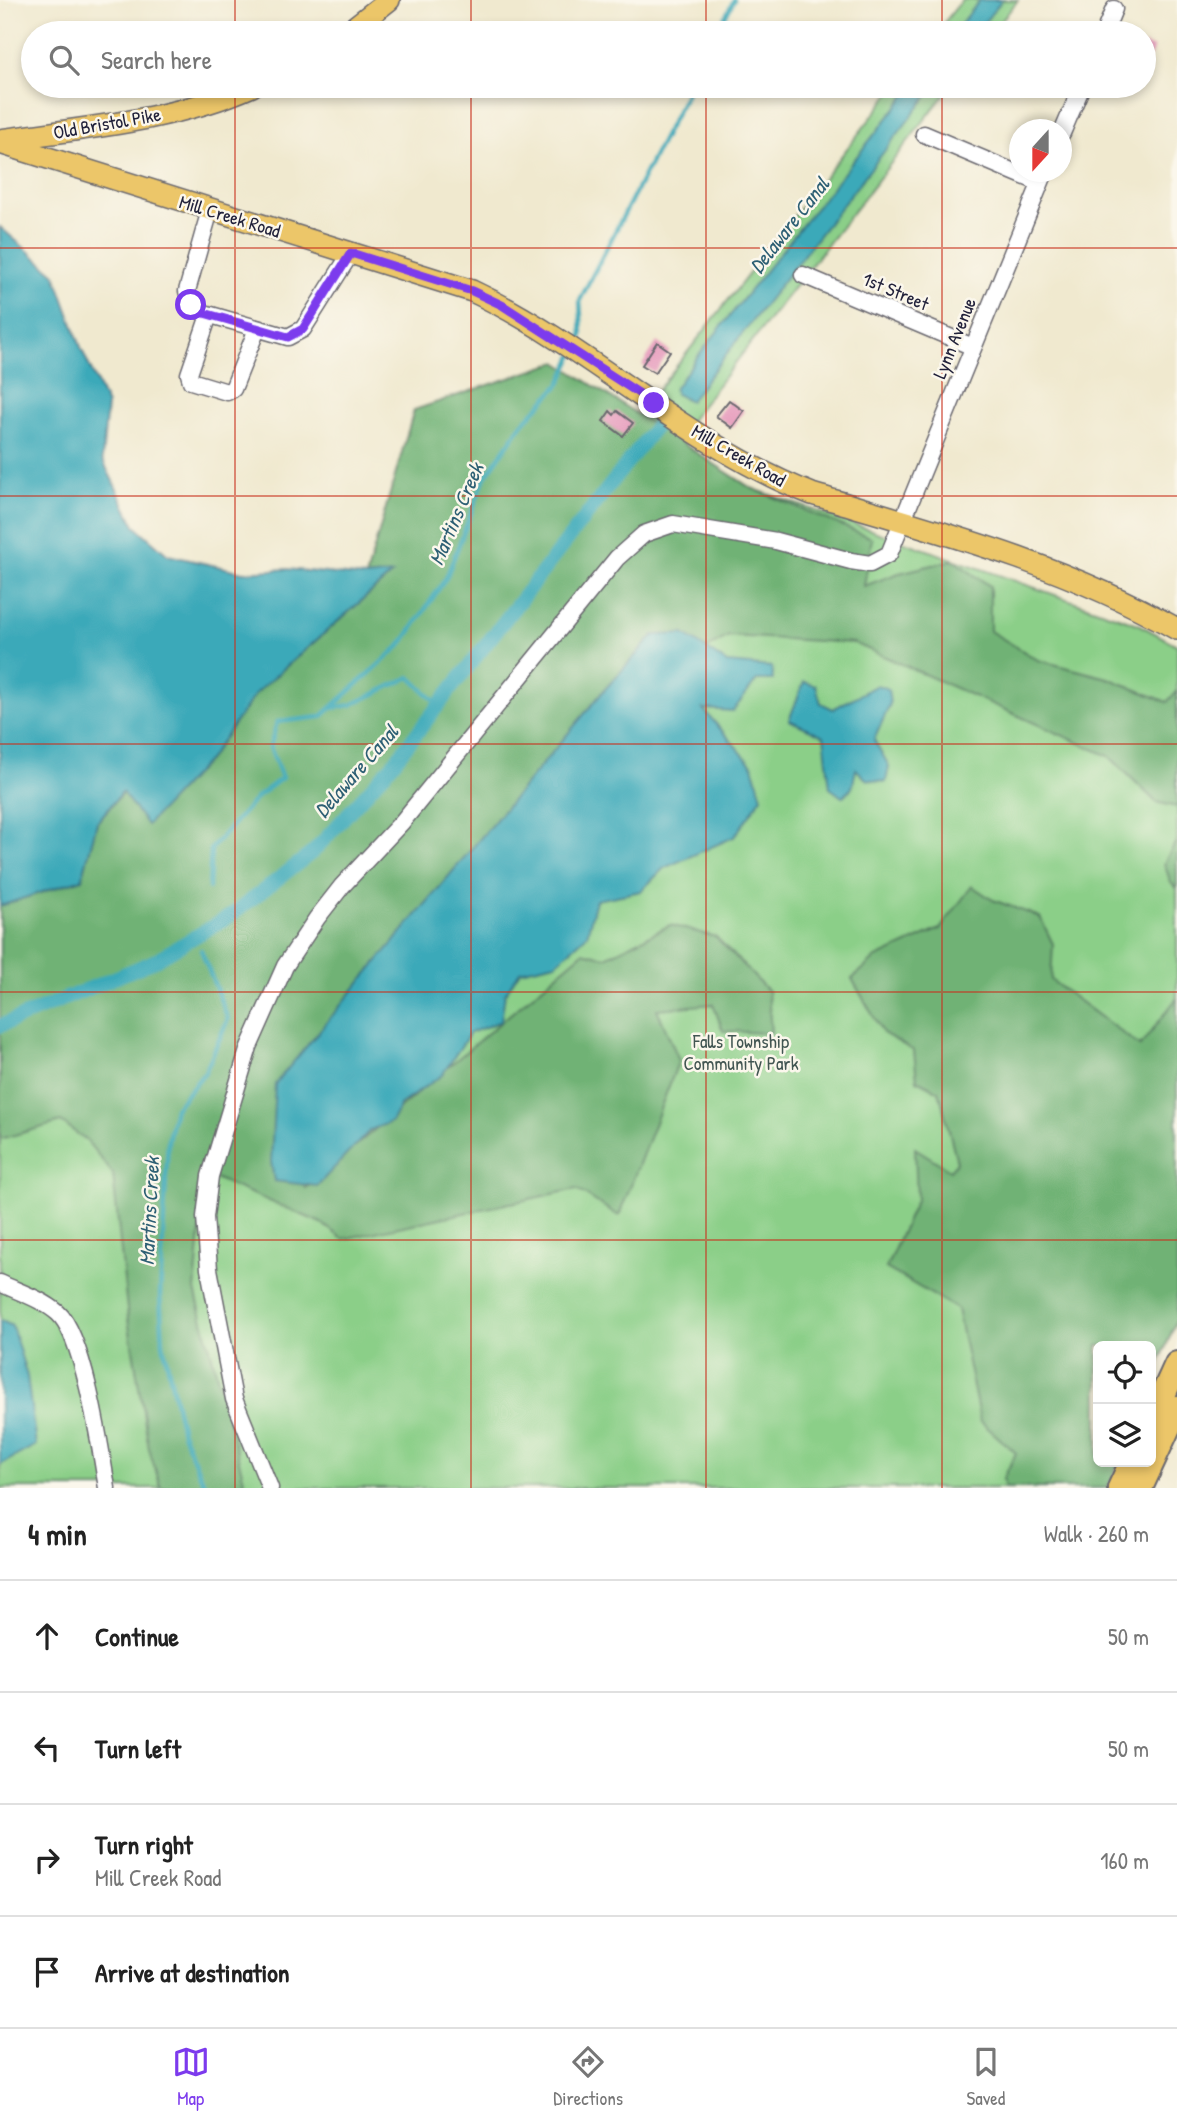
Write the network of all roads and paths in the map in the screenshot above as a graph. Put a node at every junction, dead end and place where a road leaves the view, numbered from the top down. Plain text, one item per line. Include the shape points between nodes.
1 (389, 0) edge
2 (1114, 9) dead end
3 (362, 21) edge
4 (1109, 21) edge
5 (218, 98) edge
6 (1077, 98) edge
7 (1068, 119) edge
8 (924, 134) dead end
9 (0, 142) edge
10 (1009, 165) edge
11 (1041, 182) edge
12 (210, 210) junction
13 (351, 253) junction
14 (803, 275) dead end
15 (209, 315) junction
16 (257, 328) junction
17 (973, 347) junction
18 (903, 521) junction
19 (1177, 629) edge
20 (0, 1283) edge
21 (1177, 1359) edge
22 (1177, 1364) edge
23 (1171, 1399) edge
24 (1156, 1416) edge
25 (1130, 1467) edge
26 (107, 1488) edge
27 (270, 1488) edge
28 (1120, 1488) edge
29 (1140, 1488) edge

1 - 3 main road
2 - 4 street
5 - 9 main road, Old Bristol Pike via 131,121
6 - 7 street
8 - 10 street
9 - 12 main road, Mill Creek Road
11 - 17 street, Lynn Avenue
12 - 13 main road, Mill Creek Road
12 - 15 street via 187,292 191,305
13 - 16 street via 303,329 288,337
13 - 18 main road, Mill Creek Road via 472,291 521,316 759,470 812,494
14 - 17 street, 1st Street
15 - 16 street
15 - 16 street via 189,374 191,381 228,392
17 - 18 street, Lynn Avenue
18 - 19 main road, Mill Creek Road via 1052,568
18 - 27 street, Lynn Avenue via 889,554 870,564 690,525 660,527 637,540 580,601 402,822 342,886 285,966 230,1101 210,1176 205,1217 210,1273 234,1399
20 - 26 street via 59,1313 70,1329 79,1351
21 - 23 highway
22 - 23 highway
23 - 24 highway
23 - 29 highway
25 - 28 highway

